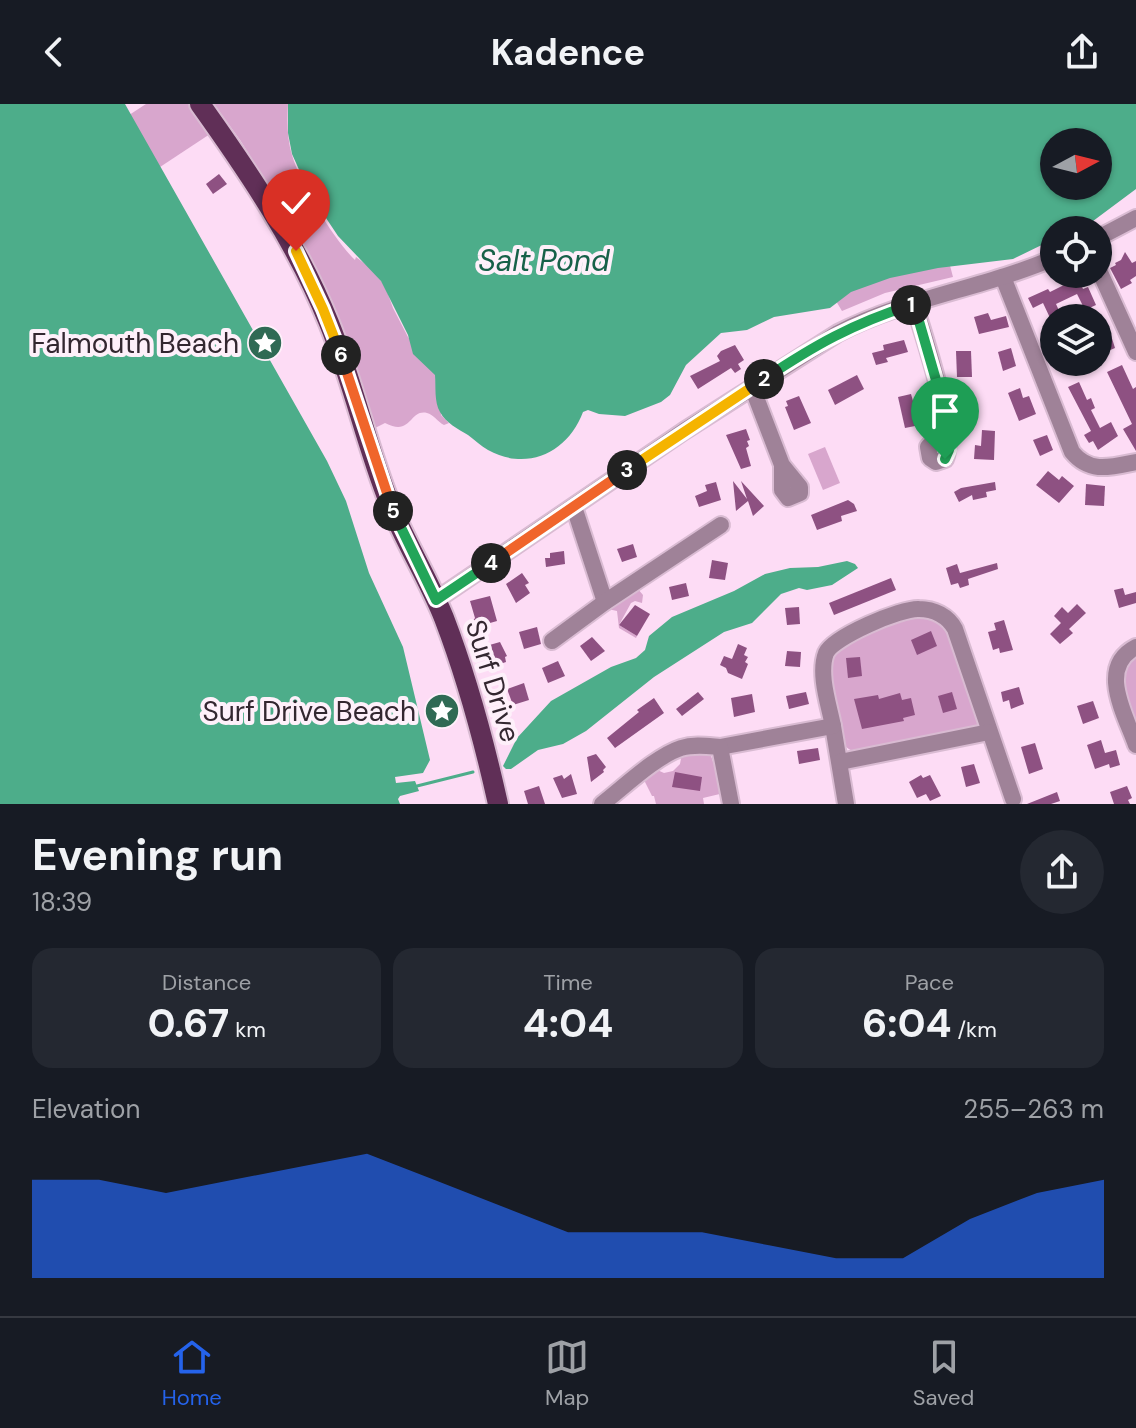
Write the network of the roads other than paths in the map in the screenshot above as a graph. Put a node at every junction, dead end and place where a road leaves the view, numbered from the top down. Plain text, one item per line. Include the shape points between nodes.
1 (200, 104) edge
2 (1136, 218) edge
3 (1112, 231) edge
4 (1040, 263) edge
5 (1003, 277) junction
6 (1107, 288) edge
7 (914, 304) junction
8 (1136, 352) edge
9 (752, 387) junction
10 (946, 428) dead end
11 (1136, 462) edge
12 (782, 465) dead end
13 (574, 507) junction
14 (721, 525) dead end
15 (436, 600) junction
16 (605, 602) junction
17 (552, 641) dead end
18 (1136, 647) edge
19 (833, 726) junction
20 (989, 732) junction
21 (1136, 745) edge
22 (720, 747) junction
23 (840, 762) junction
24 (1013, 799) dead end
25 (498, 804) edge
26 (602, 804) edge
27 (731, 804) edge
28 (846, 804) edge

1 - 15 main road, Surf Drive via 266,199 310,279 389,503
2 - 3 street
4 - 5 street
5 - 7 street
5 - 11 street via 1072,452 1099,469
6 - 8 street
7 - 9 street via 851,326
7 - 10 street
9 - 12 street
9 - 13 street
13 - 15 street
13 - 16 street
14 - 16 street
15 - 25 main road, Surf Drive via 475,711
16 - 17 street
18 - 21 street via 1119,660 1115,675
19 - 20 street via 824,670 829,648 861,629 921,608 942,615 955,629
19 - 22 street
19 - 23 street
20 - 23 street
20 - 24 street
22 - 26 street via 675,750
22 - 27 street
23 - 28 street

